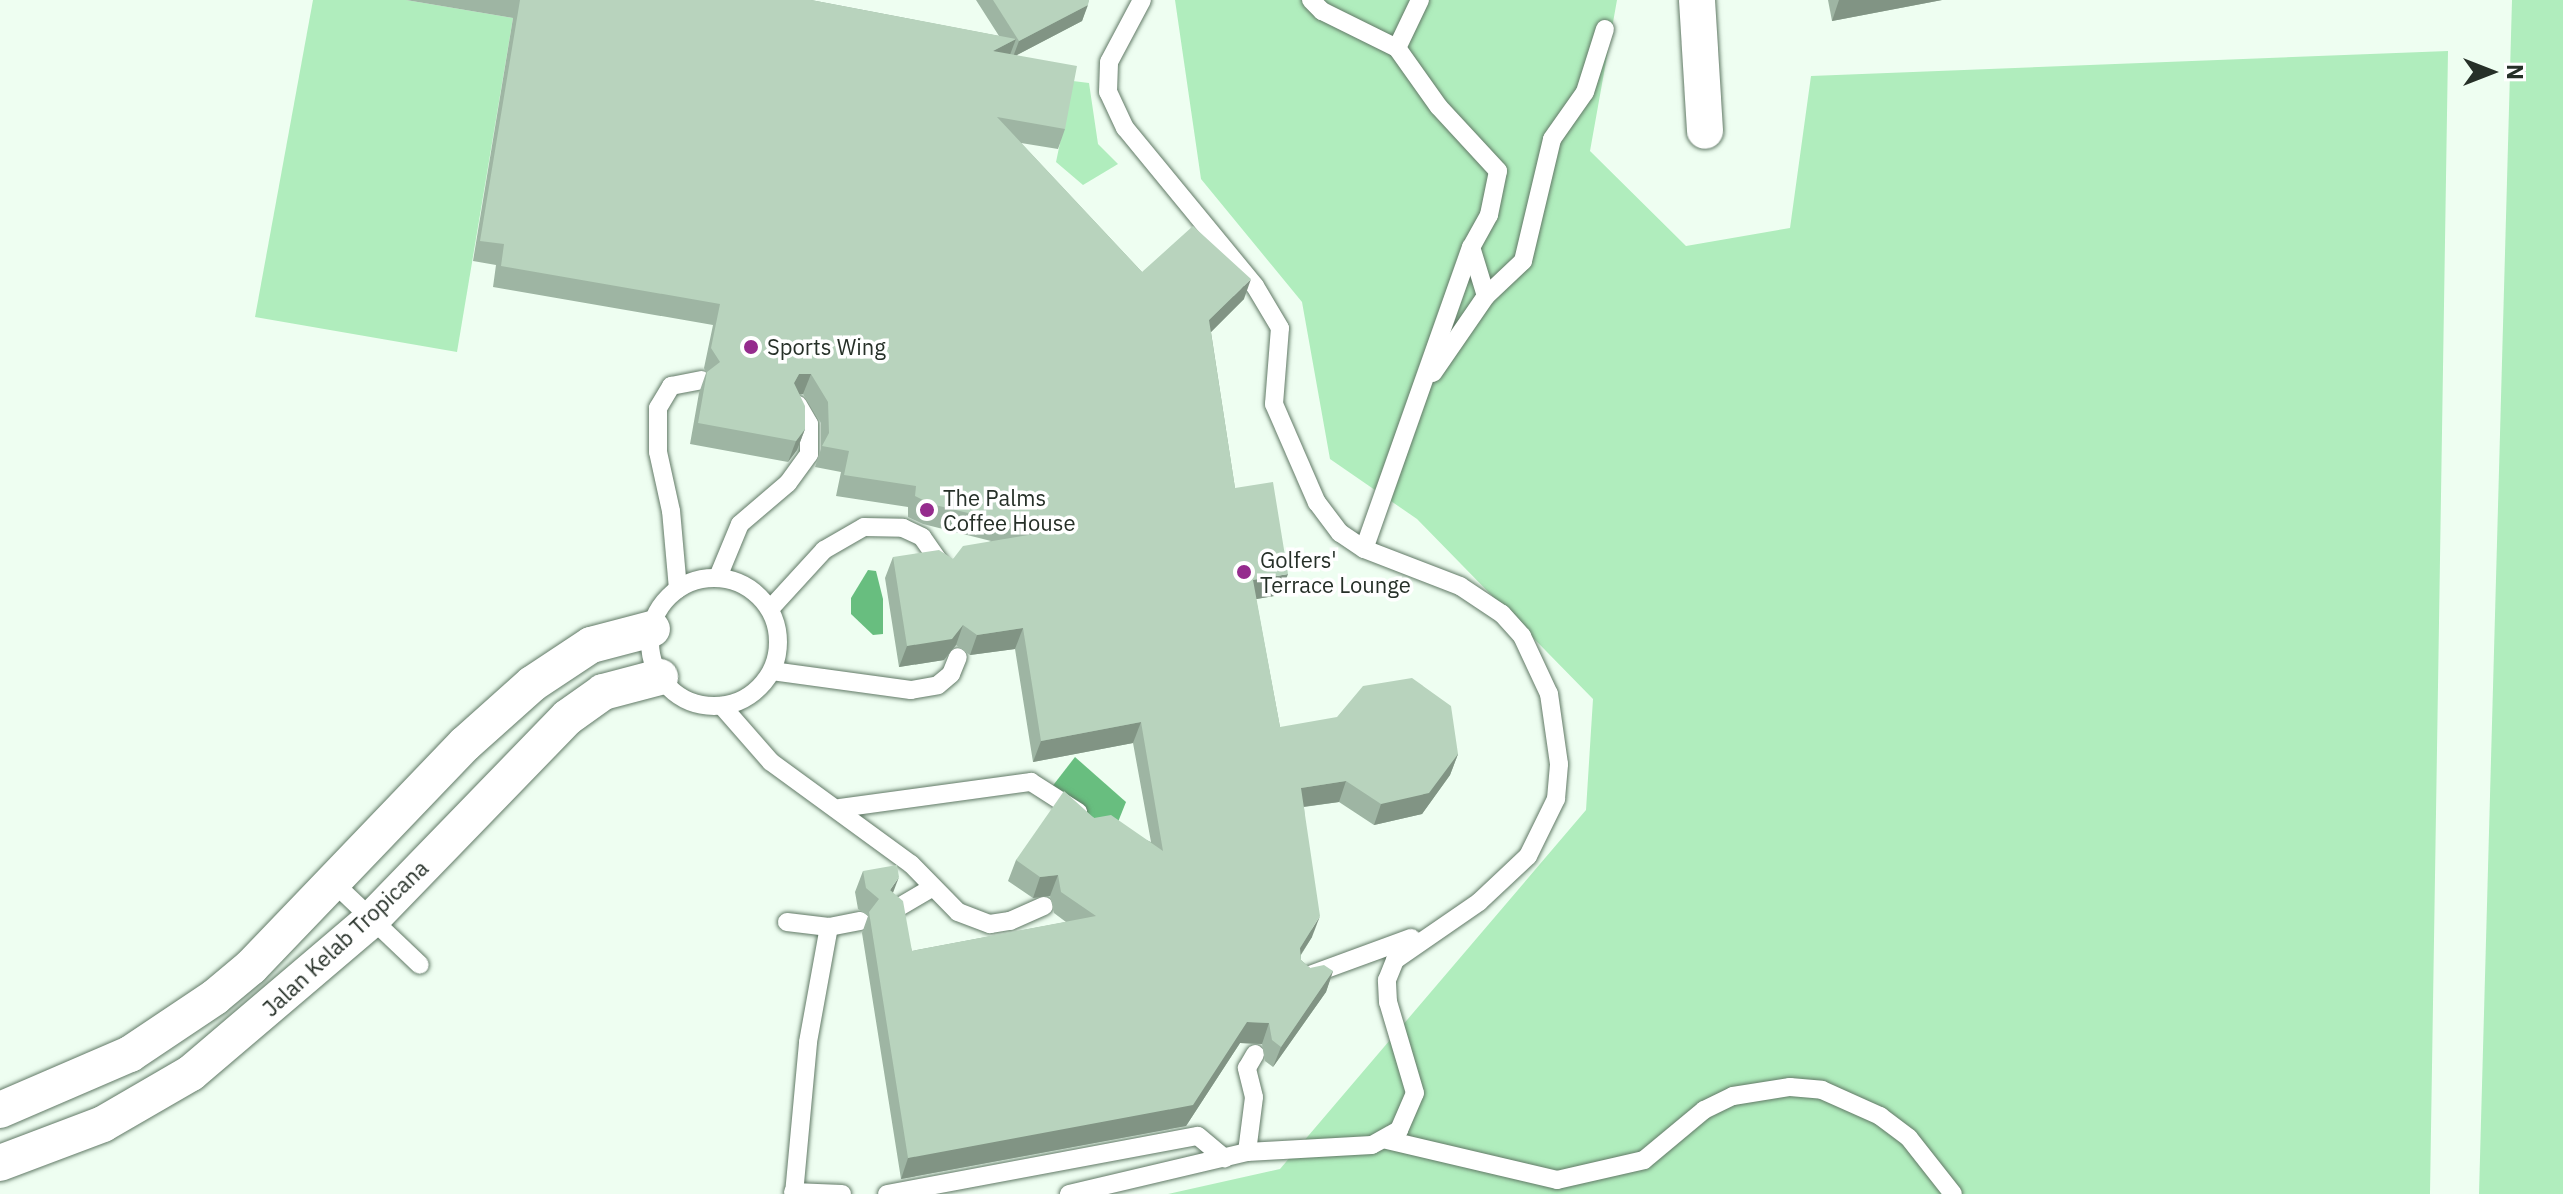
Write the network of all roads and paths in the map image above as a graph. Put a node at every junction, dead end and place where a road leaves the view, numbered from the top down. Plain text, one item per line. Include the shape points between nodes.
1 (1142, 0) edge
2 (1311, 0) edge
3 (1420, 0) edge
4 (1697, 0) edge
5 (1605, 29) dead end
6 (1397, 48) junction
7 (1705, 131) dead end
8 (1471, 247) junction
9 (1486, 296) junction
10 (701, 380) dead end
11 (1417, 395) junction
12 (798, 405) edge
13 (1364, 549) junction
14 (944, 568) edge
15 (718, 577) junction
16 (678, 589) junction
17 (770, 609) junction
18 (652, 629) junction
19 (958, 657) edge
20 (772, 671) junction
21 (660, 677) junction
22 (722, 706) junction
23 (840, 808) junction
24 (1094, 829) edge
25 (335, 884) junction
26 (933, 887) junction
27 (1044, 906) edge
28 (894, 910) edge
29 (372, 919) junction
30 (860, 921) dead end
31 (787, 922) dead end
32 (829, 927) junction
33 (1436, 929) junction
34 (420, 965) dead end
35 (1305, 977) edge
36 (1255, 1054) edge
37 (0, 1110) edge
38 (1387, 1140) junction
39 (1247, 1152) junction
40 (1225, 1159) junction
41 (0, 1163) edge
42 (1562, 1187) edge
43 (794, 1193) edge
44 (842, 1194) edge
45 (887, 1194) edge
46 (1069, 1194) edge
47 (1953, 1194) edge

1 - 13 lane via 1109,62 1114,107 1152,166 1271,311 1283,346 1274,388 1278,420 1323,512
2 - 6 lane via 1322,11
3 - 6 lane
4 - 7 street
5 - 9 lane via 1585,92 1552,139 1523,261
6 - 8 lane via 1439,107 1498,171 1489,215
8 - 9 lane
8 - 11 lane
9 - 11 lane
10 - 16 lane via 671,386 658,408 658,452 671,511
11 - 13 lane
12 - 15 lane via 809,424 809,454 788,483 740,524
13 - 33 lane via 1460,586 1502,614 1538,665 1558,729 1556,799 1528,856 1479,902
14 - 17 lane via 922,537 903,528 864,527 824,550
15 - 16 lane
15 - 17 lane via 757,593
16 - 18 lane via 657,613
17 - 20 lane via 777,629
18 - 21 lane via 651,654
18 - 25 street, Jalan Kelab Tropicana via 591,645 532,684 465,744
19 - 20 lane via 951,674 938,685 911,690
20 - 22 lane via 742,700
21 - 22 lane via 688,701
21 - 29 street, Jalan Kelab Tropicana via 603,692 568,717
22 - 23 lane via 771,762
23 - 24 lane via 1031,782 1049,789
23 - 26 lane
25 - 29 lane
25 - 37 street, Jalan Kelab Tropicana via 251,967 169,1028 96,1072
26 - 27 lane via 972,921 1010,921
26 - 28 lane
29 - 34 lane
29 - 41 street, Jalan Kelab Tropicana via 246,1029 160,1094 78,1135
30 - 32 lane
31 - 32 lane
32 - 43 lane via 808,1042
33 - 35 lane
33 - 38 lane via 1405,949 1387,980 1394,1029 1415,1093 1406,1120
36 - 39 lane via 1247,1068 1254,1097
38 - 39 lane
38 - 42 lane
39 - 40 lane
40 - 45 lane via 1198,1136
40 - 46 lane
42 - 47 lane via 1644,1160 1704,1110 1733,1096 1790,1087 1822,1090 1880,1116 1909,1138
43 - 44 lane

